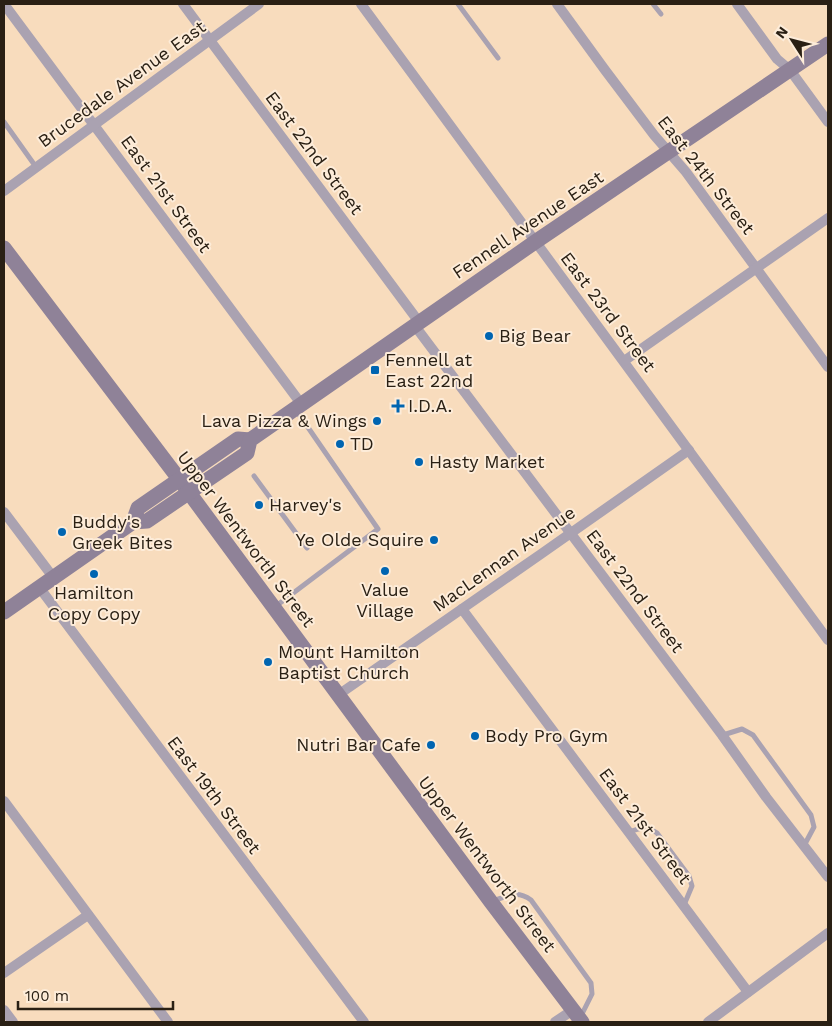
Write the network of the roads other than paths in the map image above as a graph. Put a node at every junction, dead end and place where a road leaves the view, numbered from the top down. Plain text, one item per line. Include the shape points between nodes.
1 (4, 4) edge
2 (183, 4) edge
3 (259, 4) edge
4 (361, 4) edge
5 (458, 4) edge
6 (557, 4) edge
7 (653, 4) edge
8 (737, 4) edge
9 (661, 14) dead end
10 (210, 40) junction
11 (828, 44) edge
12 (498, 58) dead end
13 (790, 70) junction
14 (4, 122) edge
15 (828, 122) edge
16 (95, 125) junction
17 (669, 151) junction
18 (36, 167) junction
19 (4, 191) edge
20 (828, 218) edge
21 (535, 242) junction
22 (4, 248) edge
23 (756, 268) junction
24 (417, 324) junction
25 (624, 361) junction
26 (828, 367) edge
27 (298, 407) junction
28 (250, 440) junction
29 (689, 450) junction
30 (254, 476) dead end
31 (179, 479) junction
32 (188, 492) junction
33 (4, 512) edge
34 (133, 522) junction
35 (570, 533) junction
36 (307, 548) dead end
37 (54, 576) junction
38 (38, 587) junction
39 (273, 608) junction
40 (462, 609) junction
41 (4, 612) edge
42 (828, 640) edge
43 (338, 695) junction
44 (722, 735) junction
45 (4, 801) edge
46 (628, 832) junction
47 (803, 844) junction
48 (828, 876) edge
49 (491, 902) junction
50 (684, 906) junction
51 (88, 915) junction
52 (828, 932) edge
53 (4, 973) edge
54 (748, 992) junction
55 (4, 1010) edge
56 (578, 1017) edge
57 (13, 1022) edge
58 (168, 1022) edge
59 (364, 1022) edge
60 (555, 1022) edge
61 (708, 1022) edge

1 - 16 street, East 21st Street
2 - 10 street, East 22nd Street
3 - 10 street, Brucedale Avenue East
4 - 21 street, East 23rd Street
5 - 12 lane
6 - 17 street, East 24th Street
7 - 9 lane
8 - 13 street via 777,59
10 - 16 street, Brucedale Avenue East
10 - 24 street, East 22nd Street
11 - 13 main road, Fennell Avenue East
13 - 15 street
13 - 17 main road, Fennell Avenue East
14 - 18 lane
16 - 18 street, Brucedale Avenue East
16 - 27 street, East 21st Street
17 - 21 main road, Fennell Avenue East
17 - 23 street, East 24th Street
18 - 19 street, Brucedale Avenue East
20 - 23 street
21 - 24 main road, Fennell Avenue East
21 - 25 street, East 23rd Street
22 - 31 main road, Upper Wentworth Street
23 - 25 street
23 - 26 street, East 24th Street
24 - 27 main road, Fennell Avenue East
24 - 35 street, East 22nd Street
25 - 29 street, East 23rd Street
27 - 28 main road, Fennell Avenue East
27 - 39 lane via 378,529
28 - 31 main road, Fennell Avenue East via 238,439
28 - 32 main road, Fennell Avenue East via 247,453
29 - 35 street, MacLennan Avenue
29 - 42 street, East 23rd Street
30 - 36 lane
31 - 32 main road, Upper Wentworth Street
31 - 34 main road, Fennell Avenue East via 138,508
32 - 34 main road, Fennell Avenue East via 147,521
32 - 39 main road, Upper Wentworth Street
33 - 37 street
34 - 37 main road, Fennell Avenue East
35 - 40 street, MacLennan Avenue
35 - 44 street, East 22nd Street
37 - 38 main road, Fennell Avenue East
38 - 41 main road, Fennell Avenue East
38 - 59 street, East 19th Street
39 - 43 main road, Upper Wentworth Street
40 - 43 street, MacLennan Avenue
40 - 46 street, East 21st Street
43 - 49 main road, Upper Wentworth Street
44 - 47 street, East 22nd Street
44 - 47 lane via 742,729 753,735 811,815 814,827
45 - 51 street
46 - 50 street, East 21st Street
46 - 50 lane via 644,828 657,833 689,876 692,886
47 - 48 street, East 22nd Street
49 - 56 main road, Upper Wentworth Street
49 - 56 lane via 514,894 531,900 591,983 592,994
50 - 54 street, East 21st Street
51 - 53 street
51 - 58 street
52 - 54 street
54 - 61 street
55 - 57 street
56 - 60 street

